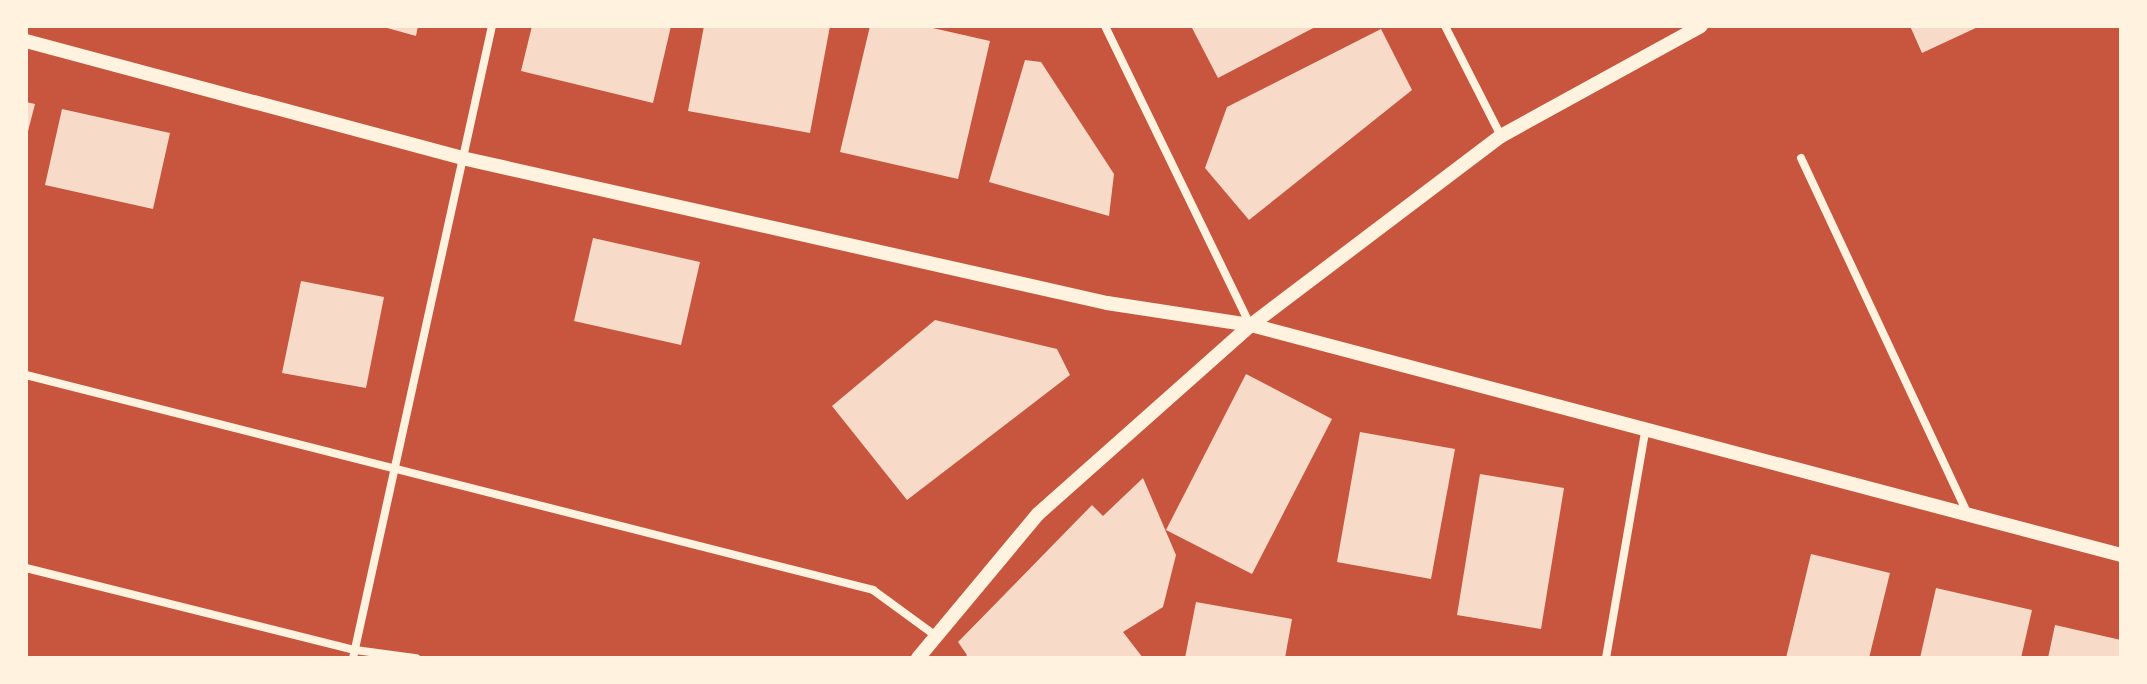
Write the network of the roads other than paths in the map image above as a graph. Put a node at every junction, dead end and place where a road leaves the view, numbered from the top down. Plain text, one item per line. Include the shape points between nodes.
1 (492, 26) edge
2 (1105, 26) edge
3 (1445, 26) edge
4 (1701, 26) edge
5 (26, 41) edge
6 (1501, 136) junction
7 (462, 158) junction
8 (1801, 158) dead end
9 (1251, 325) junction
10 (26, 375) edge
11 (1645, 433) junction
12 (394, 467) junction
13 (1967, 513) junction
14 (2121, 555) edge
15 (26, 568) edge
16 (936, 636) junction
17 (354, 654) edge
18 (416, 658) edge
19 (918, 658) edge
20 (1606, 658) edge

1 - 7 street
2 - 9 street
3 - 6 street
4 - 6 street
5 - 7 street
6 - 9 street
7 - 9 street via 1107,303
7 - 12 street
8 - 13 street
9 - 11 street
9 - 16 street via 1038,514
10 - 12 street
11 - 13 street
11 - 20 street
12 - 16 street via 873,590
12 - 17 street
13 - 14 street
15 - 17 street
16 - 19 street
17 - 18 street

